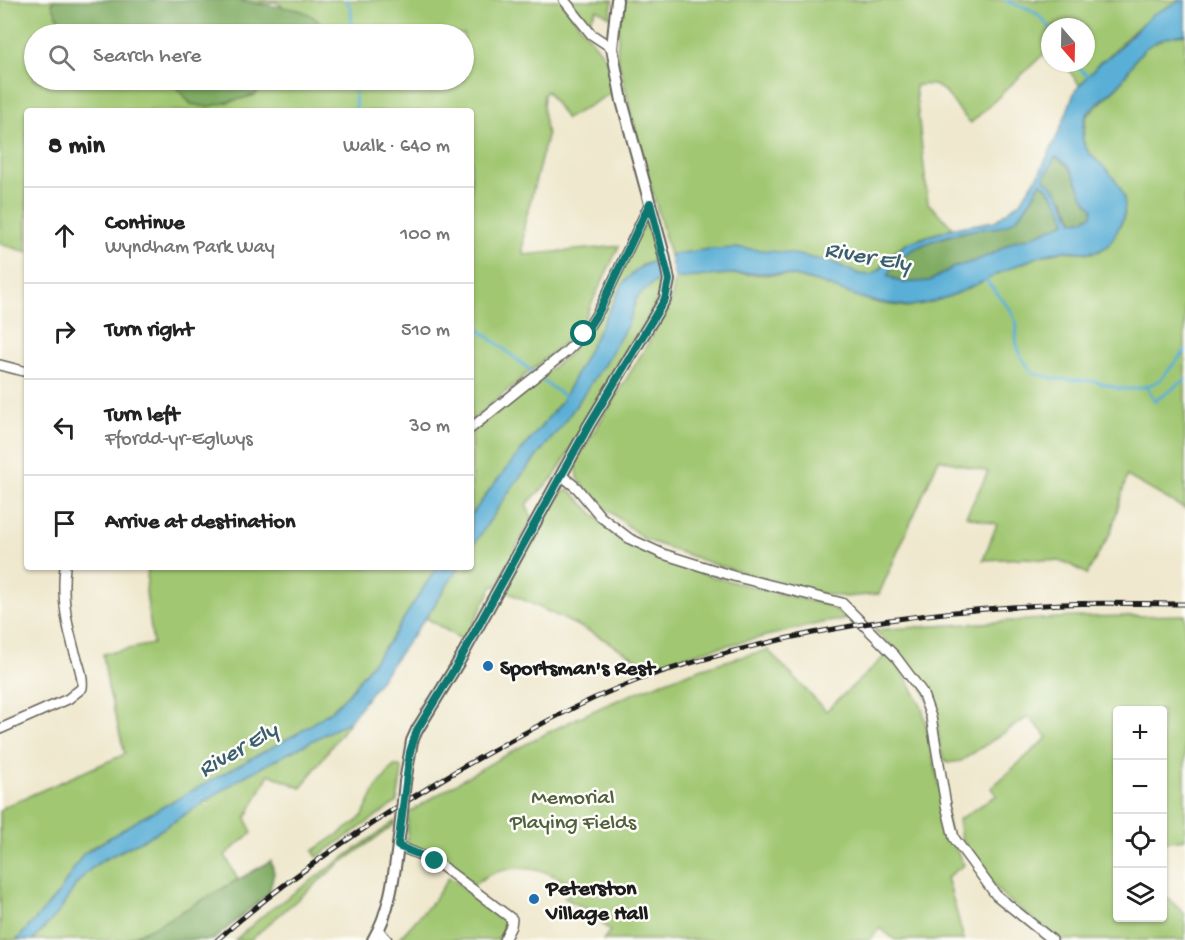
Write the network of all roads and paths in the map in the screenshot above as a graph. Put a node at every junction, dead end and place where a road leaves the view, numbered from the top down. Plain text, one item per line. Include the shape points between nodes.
1 (564, 0) edge
2 (617, 0) edge
3 (612, 48) junction
4 (650, 203) junction
5 (0, 365) edge
6 (24, 371) edge
7 (474, 426) edge
8 (561, 475) junction
9 (65, 570) edge
10 (0, 729) edge
11 (398, 846) junction
12 (376, 935) edge
13 (387, 940) edge
14 (504, 940) edge
15 (1052, 940) edge

1 - 3 street via 591,34
2 - 3 street
3 - 4 street
4 - 7 street via 600,309 584,334
4 - 8 street via 669,280 665,299
5 - 6 street
8 - 11 street, bridge via 412,741
8 - 15 street via 601,517 630,539 733,576 842,603 895,656 922,692 931,717 954,838 996,895
9 - 10 street via 65,612 82,688 68,699
11 - 12 street via 388,900
11 - 14 street via 435,861 512,919
12 - 13 street

